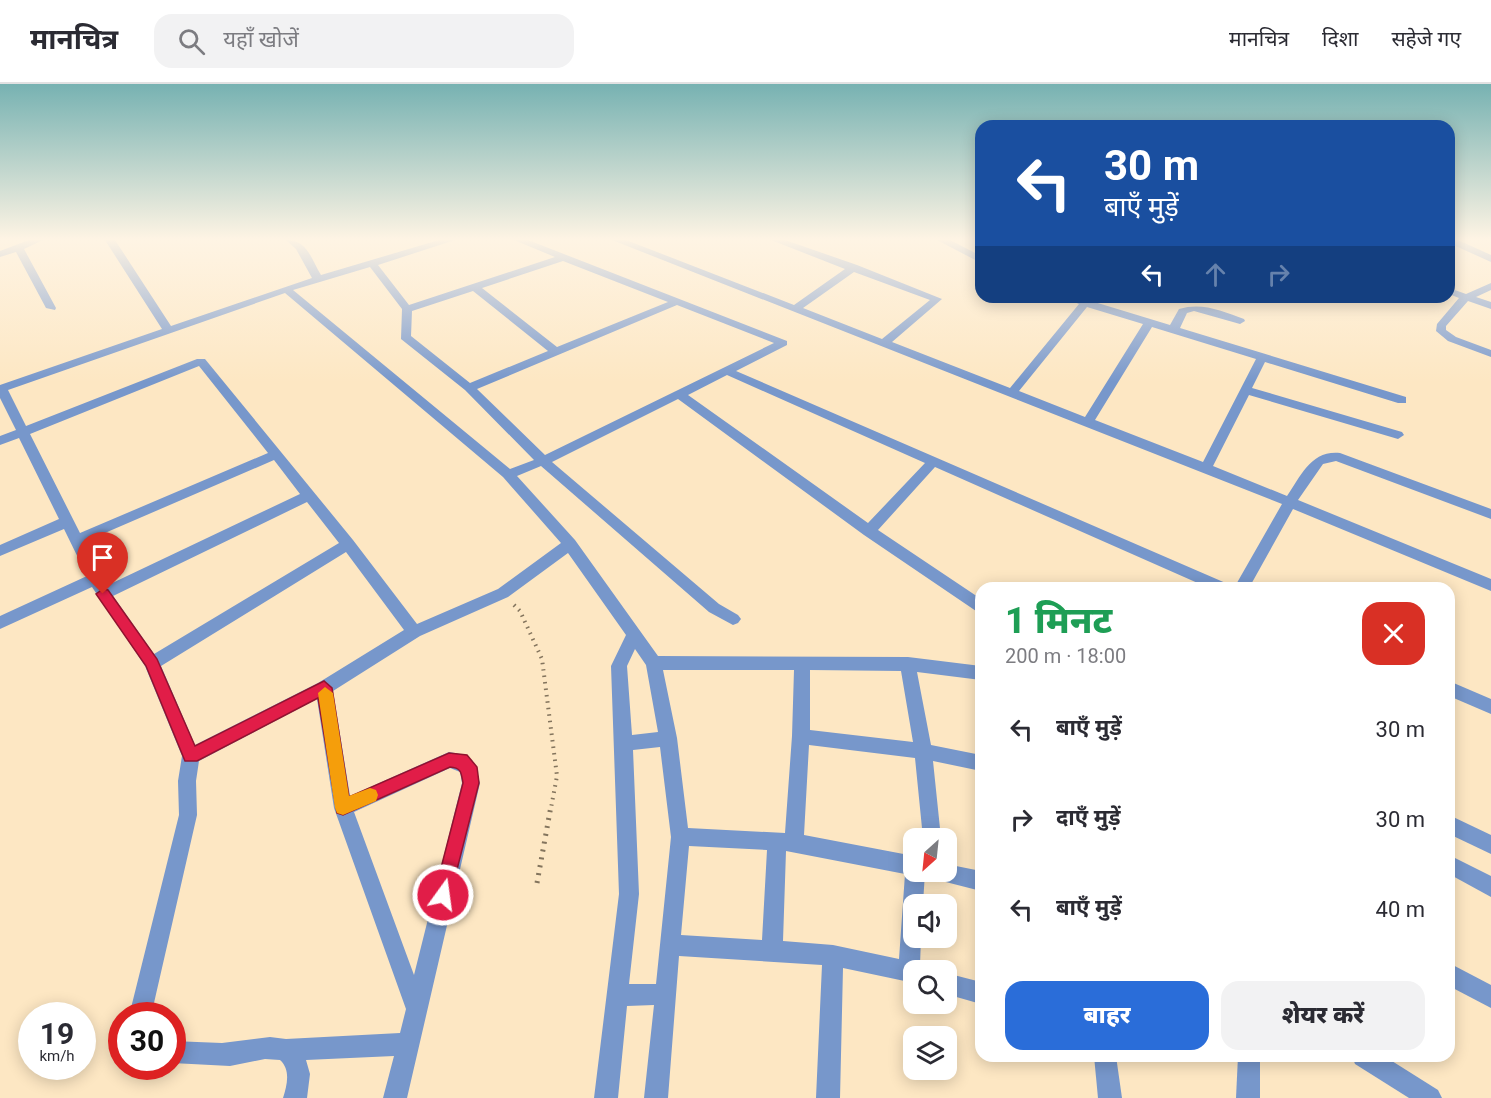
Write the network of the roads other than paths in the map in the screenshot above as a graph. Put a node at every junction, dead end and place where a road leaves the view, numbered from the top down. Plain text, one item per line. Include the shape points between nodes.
1 (40, 287) edge
2 (141, 287) edge
3 (291, 287) edge
4 (391, 287) edge
5 (474, 287) edge
6 (475, 287) edge
7 (644, 287) edge
8 (741, 287) edge
9 (825, 287) edge
10 (907, 287) edge
11 (1488, 287) edge
12 (286, 289) junction
13 (1455, 293) edge
14 (1465, 297) junction
15 (679, 301) junction
16 (1084, 304) joint
17 (1491, 306) edge
18 (51, 308) dead end
19 (795, 308) junction
20 (407, 309) junction
21 (1240, 321) dead end
22 (1148, 324) junction
23 (168, 329) junction
24 (1173, 331) junction
25 (884, 343) junction
26 (556, 352) junction
27 (1491, 354) edge
28 (1261, 359) junction
29 (727, 371) junction
30 (468, 388) junction
31 (1, 389) edge
32 (1246, 390) junction
33 (679, 394) junction
34 (1011, 394) junction
35 (1402, 400) dead end
36 (1087, 423) junction
37 (21, 433) junction
38 (1398, 435) dead end
39 (0, 441) edge
40 (276, 454) junction
41 (543, 461) junction
42 (933, 462) junction
43 (1206, 468) junction
44 (508, 474) junction
45 (309, 495) junction
46 (1290, 502) junction
47 (1491, 514) edge
48 (66, 522) junction
49 (869, 531) junction
50 (75, 540) junction
51 (348, 544) junction
52 (570, 544) junction
53 (0, 551) edge
54 (1209, 582) edge
55 (1244, 582) edge
56 (1491, 585) edge
57 (99, 586) junction
58 (975, 603) edge
59 (733, 619) dead end
60 (0, 623) edge
61 (414, 632) junction
62 (634, 635) junction
63 (802, 662) junction
64 (152, 663) junction
65 (654, 663) junction
66 (908, 664) junction
67 (975, 672) edge
68 (324, 688) junction
69 (1455, 691) edge
70 (1491, 707) edge
71 (801, 736) junction
72 (660, 739) junction
73 (628, 743) junction
74 (923, 751) junction
75 (191, 756) junction
76 (975, 762) edge
77 (343, 808) junction
78 (1455, 827) edge
79 (931, 828) edge
80 (680, 837) junction
81 (785, 842) junction
82 (1491, 845) edge
83 (903, 864) edge
84 (1455, 867) edge
85 (957, 876) edge
86 (975, 880) edge
87 (915, 882) edge
88 (1491, 887) edge
89 (672, 945) junction
90 (772, 951) junction
91 (833, 955) junction
92 (911, 960) edge
93 (903, 970) edge
94 (1455, 977) edge
95 (957, 986) edge
96 (975, 991) edge
97 (667, 994) junction
98 (630, 995) junction
99 (1491, 997) edge
100 (143, 1002) edge
101 (415, 1006) junction
102 (406, 1044) junction
103 (287, 1050) junction
104 (186, 1052) edge
105 (1106, 1062) edge
106 (1249, 1062) edge
107 (1373, 1062) edge
108 (295, 1098) edge
109 (395, 1098) edge
110 (606, 1098) edge
111 (656, 1098) edge
112 (828, 1098) edge
113 (1110, 1098) edge
114 (1248, 1098) edge
115 (1430, 1098) edge

1 - 18 street
2 - 23 street
3 - 12 street
4 - 20 street
5 - 20 street
6 - 26 street
7 - 15 street
8 - 19 street
9 - 19 street
10 - 25 street via 937,299
11 - 14 street
12 - 23 street
12 - 44 street
13 - 14 street
14 - 17 street
14 - 27 street via 1441,331
15 - 26 street
15 - 29 street via 783,343
16 - 22 street
16 - 34 street
19 - 25 street
20 - 30 street via 405,337
21 - 24 street via 1204,309 1187,309
22 - 24 street
22 - 36 street
23 - 31 street
24 - 28 street
25 - 34 street
26 - 30 street
28 - 32 street
28 - 35 street
29 - 33 street
29 - 42 street
30 - 41 street
31 - 37 street
32 - 38 street
32 - 43 street
33 - 41 street
33 - 49 street
34 - 36 street
36 - 43 street
37 - 39 street
37 - 40 street via 201,361
37 - 48 street
40 - 45 street
40 - 50 street
41 - 44 street
41 - 59 street via 714,608
42 - 49 street
42 - 54 street
43 - 46 street
44 - 52 street
45 - 51 street
45 - 57 street
46 - 47 street via 1318,461 1334,456
46 - 55 street
46 - 56 street
48 - 50 street
48 - 53 street
49 - 58 street
50 - 57 street
51 - 61 street
51 - 64 street
52 - 61 street via 503,593
52 - 62 street
57 - 60 street
57 - 64 street
61 - 68 street
62 - 65 street
62 - 73 street via 618,666
63 - 65 street
63 - 66 street
63 - 71 street
64 - 75 street
65 - 72 street
66 - 67 street
66 - 74 street
68 - 75 street
68 - 77 street
69 - 70 street
71 - 74 street
71 - 81 street
72 - 73 street
72 - 80 street
73 - 98 street
74 - 76 street
74 - 79 street
75 - 100 street via 188,815
77 - 101 street
77 - 101 street via 449,760 461,760 469,767 471,783
78 - 82 street
80 - 81 street
80 - 89 street
81 - 83 street
81 - 90 street
84 - 88 street
85 - 86 street
87 - 92 street
89 - 90 street
89 - 97 street
90 - 91 street
91 - 93 street
91 - 112 street
94 - 99 street
95 - 96 street
97 - 98 street
97 - 111 street
98 - 110 street
101 - 102 street
102 - 103 street
102 - 109 street
103 - 104 street
103 - 108 street via 298,1068
105 - 113 street
106 - 114 street
107 - 115 street

